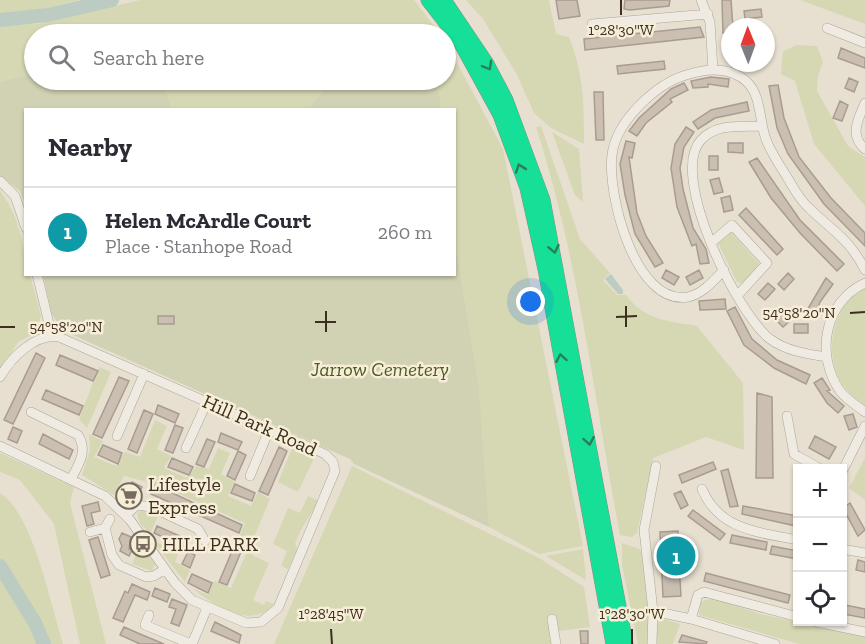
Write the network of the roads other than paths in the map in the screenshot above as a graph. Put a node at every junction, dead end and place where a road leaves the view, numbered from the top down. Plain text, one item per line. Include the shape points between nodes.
1 (428, 0) edge
2 (444, 0) edge
3 (701, 0) edge
4 (708, 14) junction
5 (447, 24) edge
6 (592, 24) dead end
7 (827, 28) dead end
8 (456, 36) edge
9 (865, 43) edge
10 (713, 70) junction
11 (865, 103) edge
12 (761, 126) junction
13 (865, 149) edge
14 (0, 181) edge
15 (24, 222) edge
16 (712, 242) junction
17 (724, 270) junction
18 (865, 270) edge
19 (37, 276) edge
20 (865, 283) edge
21 (739, 294) junction
22 (52, 336) junction
23 (826, 357) junction
24 (144, 374) junction
25 (0, 377) edge
26 (207, 402) junction
27 (31, 412) dead end
28 (865, 412) edge
29 (787, 416) dead end
30 (865, 426) edge
31 (270, 430) junction
32 (117, 436) dead end
33 (0, 447) edge
34 (186, 448) dead end
35 (812, 464) edge
36 (847, 464) edge
37 (656, 466) dead end
38 (250, 476) dead end
39 (71, 479) junction
40 (702, 489) dead end
41 (596, 510) junction
42 (126, 515) junction
43 (90, 532) dead end
44 (793, 539) edge
45 (205, 541) dead end
46 (847, 550) edge
47 (865, 553) edge
48 (165, 569) junction
49 (207, 608) junction
50 (653, 611) junction
51 (148, 615) dead end
52 (793, 616) edge
53 (691, 619) junction
54 (552, 620) dead end
55 (839, 626) edge
56 (865, 632) edge
57 (191, 644) edge
58 (556, 644) edge
59 (606, 644) edge
60 (613, 644) edge
61 (626, 644) edge
62 (634, 644) edge
63 (652, 644) edge
64 (775, 644) edge

5 -> 1 highway
2 -> 41 highway via 487,64 535,174 558,268
3 - 4 street
4 - 6 street
4 - 10 street
7 - 9 street
41 -> 8 highway via 526,188 500,115
10 - 12 street via 725,71 747,82 757,103
10 - 17 street via 669,80 622,127 612,155 617,208 631,250 648,280 670,296 688,297
11 - 13 street via 855,130
12 - 16 street via 720,128 699,142 693,153 694,198
12 - 18 street via 778,163 806,205 854,248
14 - 15 street via 15,196
16 - 17 street
16 - 21 street via 732,225 767,263
17 - 21 street
19 - 22 street
20 - 23 street via 838,305 826,338
21 - 23 street via 770,339 794,351
22 - 24 street, Hill Park Road
22 - 25 street via 20,352
23 - 28 street via 841,392
24 - 26 street, Hill Park Road
24 - 32 street
26 - 31 street, Hill Park Road
26 - 34 street
27 - 39 street via 78,435 82,455
29 - 35 street via 794,454
30 - 36 street
31 - 38 street
31 - 49 street, Hill Park Road via 330,457 335,467 333,477 273,614 261,622 246,623
33 - 39 street, Hill Park Road
37 - 50 street via 644,530
39 - 42 street, Hill Park Road via 105,496
40 - 44 street via 708,504 739,528
41 - 59 highway
41 - 60 highway
41 - 61 highway
41 - 62 highway
42 - 45 street via 137,505 151,507 198,529
42 - 48 street, Hill Park Road
43 - 48 street via 108,524 112,555 118,565 146,577
46 - 47 street
48 - 49 street, Hill Park Road via 184,593
49 - 57 street
50 - 53 street
50 - 63 street
51 - 57 street via 145,625
52 - 53 street via 704,591 698,595
53 - 64 street
54 - 58 street
55 - 56 street

